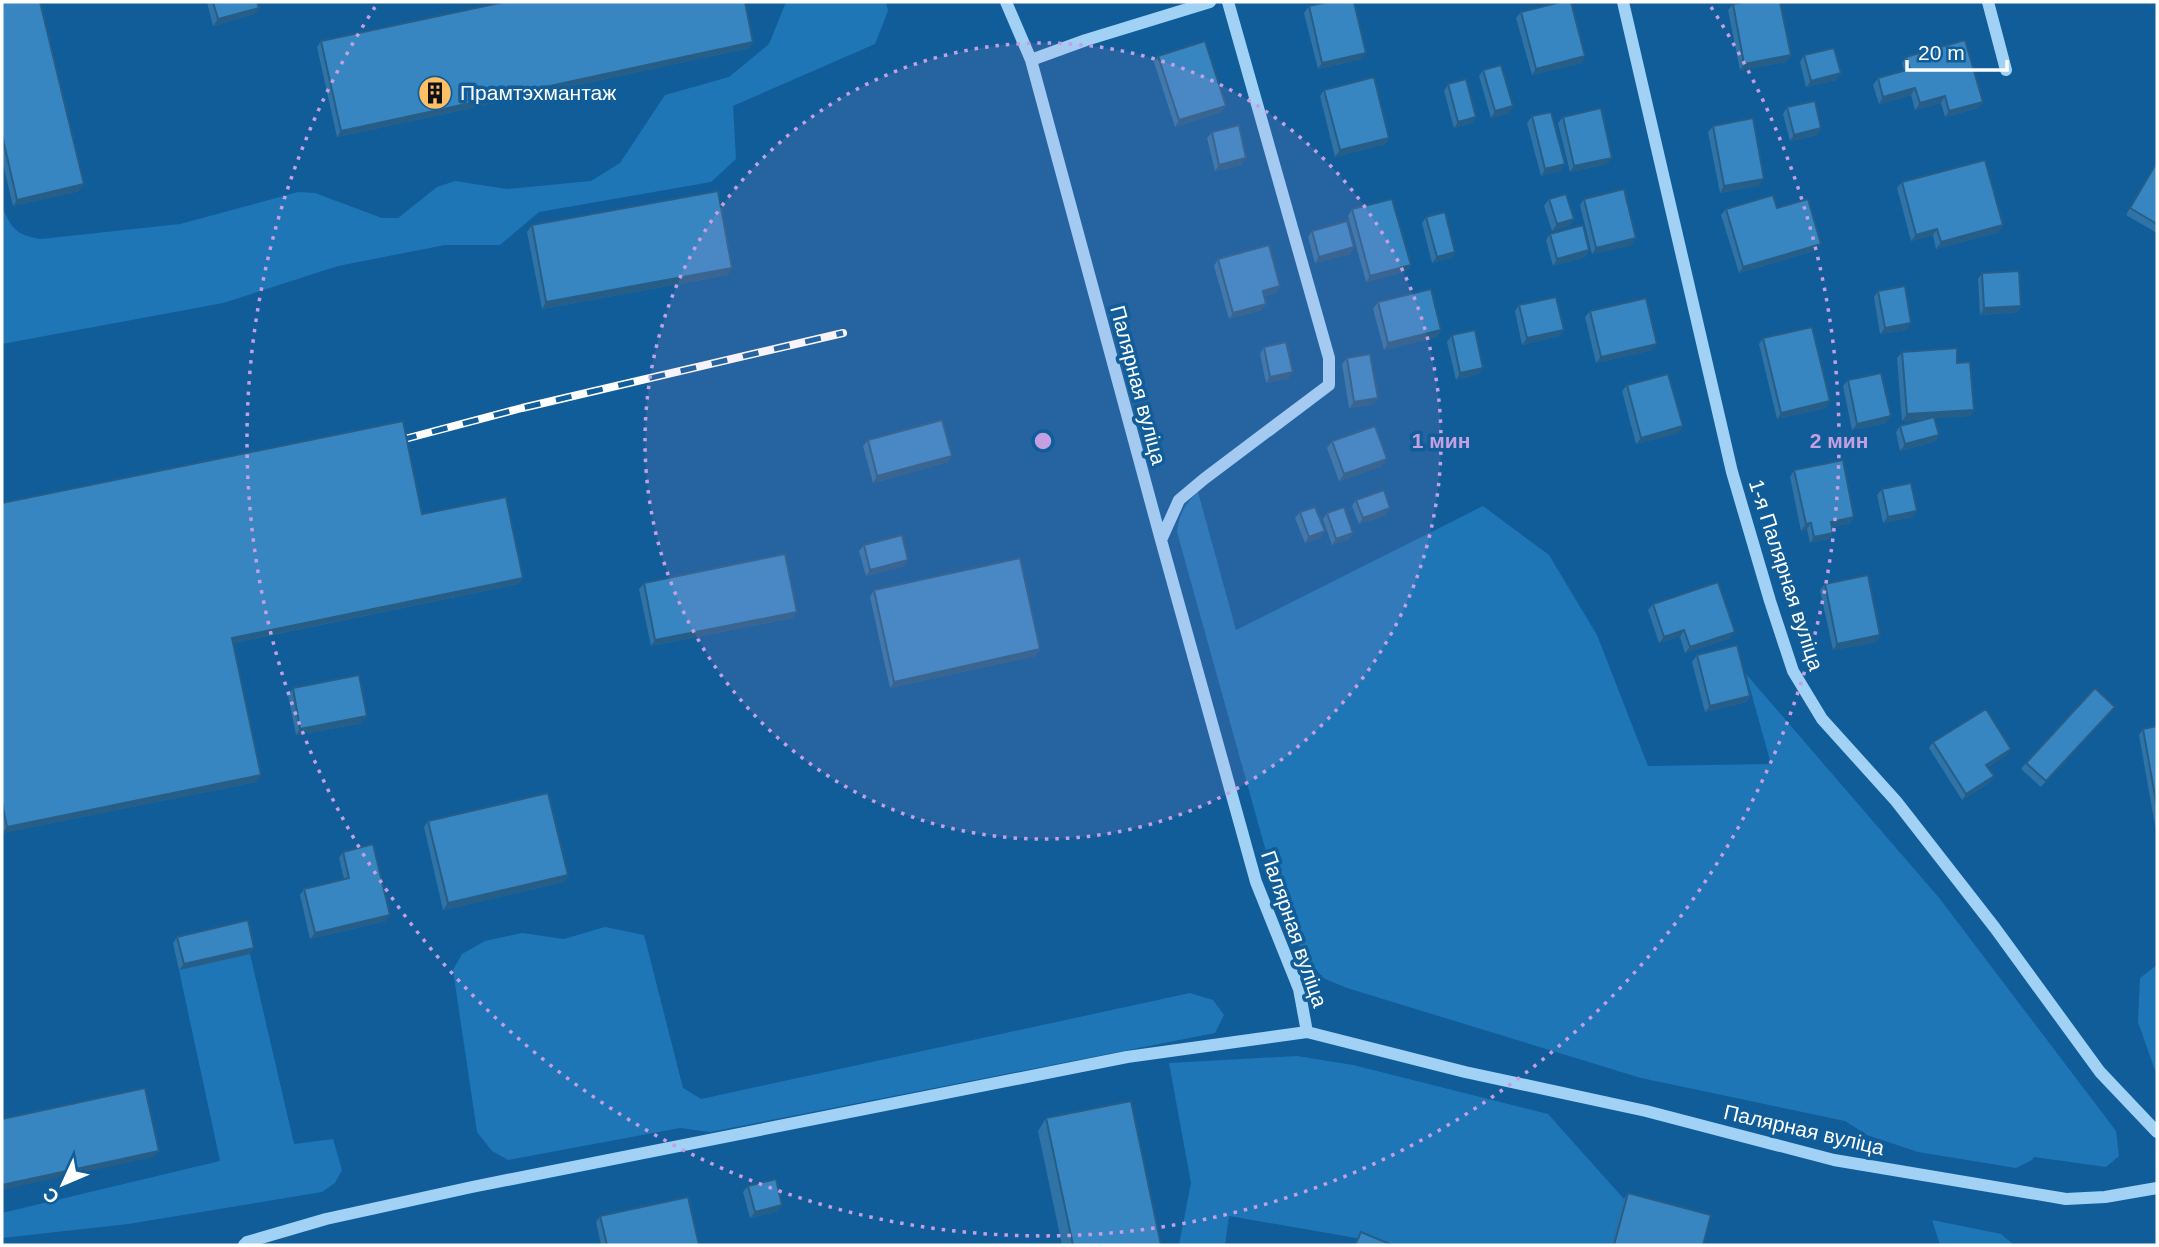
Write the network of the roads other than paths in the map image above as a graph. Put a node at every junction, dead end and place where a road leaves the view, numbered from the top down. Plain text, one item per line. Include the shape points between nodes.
1 (1006, 2) edge
2 (1210, 2) edge
3 (1228, 2) edge
4 (1623, 2) edge
5 (1989, 2) edge
6 (1031, 60) junction
7 (2006, 70) dead end
8 (1161, 540) junction
9 (1307, 1032) junction
10 (2157, 1132) edge
11 (2157, 1188) edge
12 (244, 1245) edge

1 - 6 street, Палярная вуліца
2 - 6 street
3 - 8 street via 1329,358 1329,385 1179,500
4 - 10 street, 1-я Палярная вуліца via 1732,472 1793,671 1822,719 1904,812 1996,928 2101,1072
5 - 7 street
6 - 8 street, Палярная вуліца
8 - 9 street, Палярная вуліца via 1256,882 1299,989
9 - 11 street, Палярная вуліца via 1834,1160 2066,1199
9 - 12 street via 1127,1057 472,1187 326,1219

